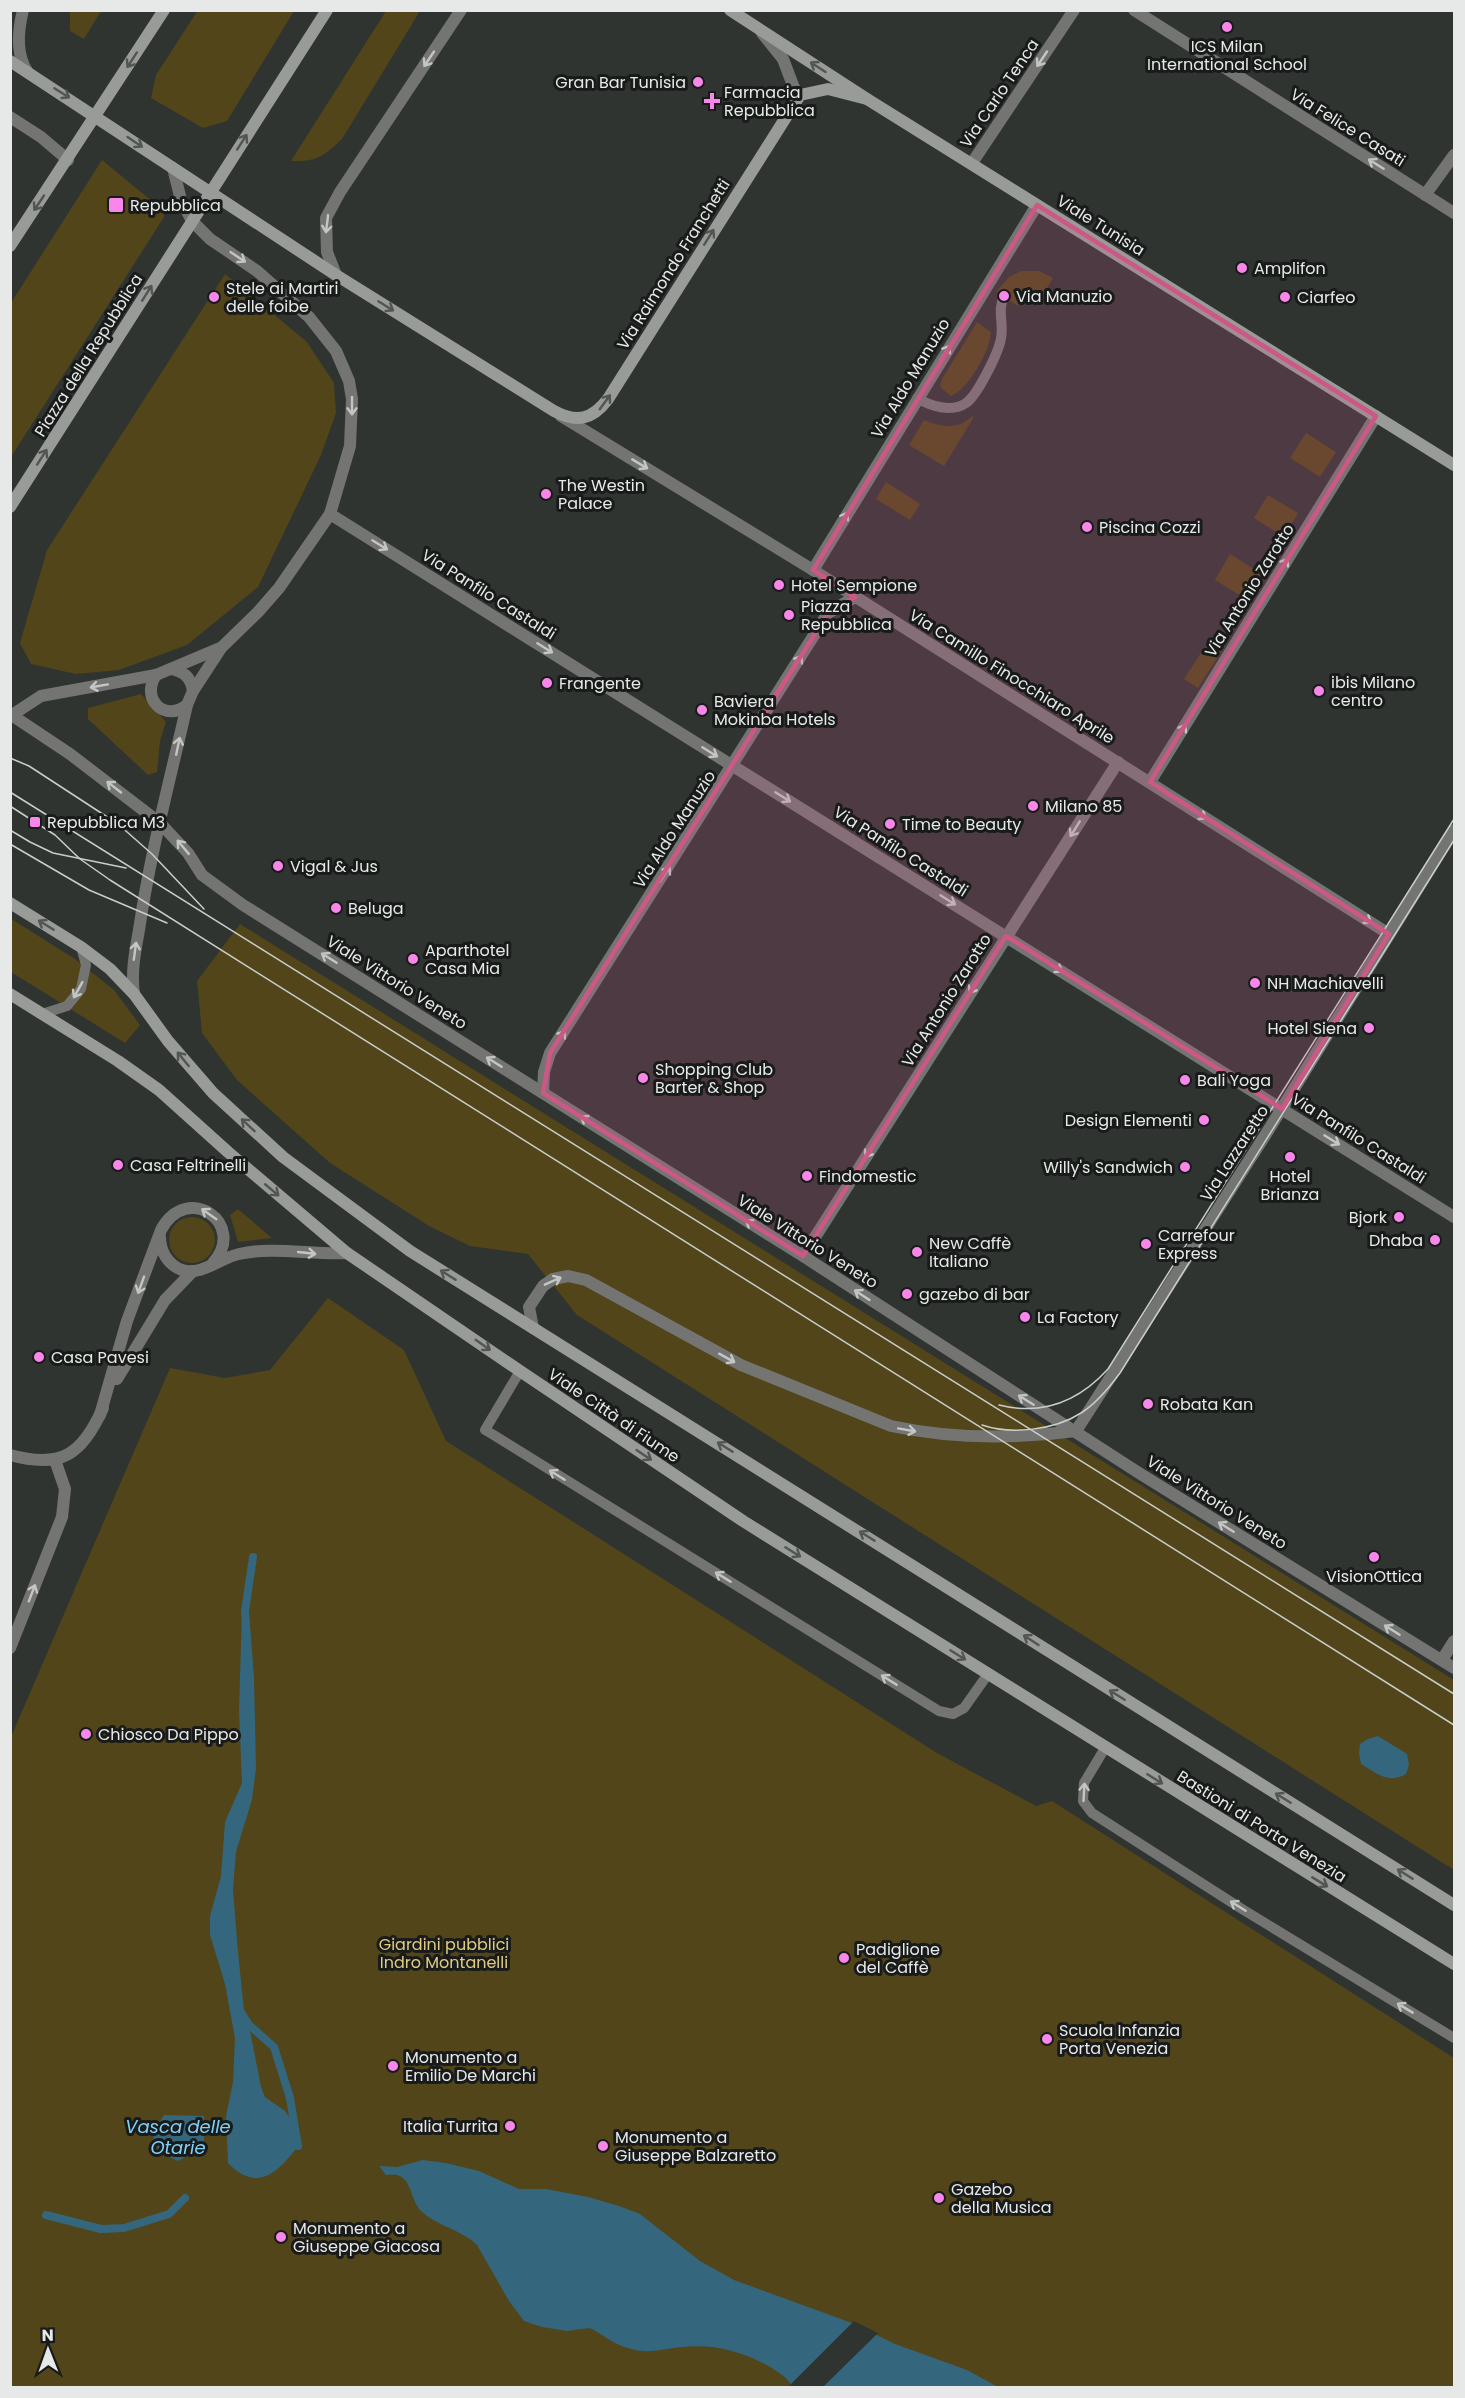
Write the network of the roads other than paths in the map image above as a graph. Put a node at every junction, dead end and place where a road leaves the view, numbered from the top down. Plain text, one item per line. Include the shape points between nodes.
1 (23, 10) edge
2 (164, 10) edge
3 (327, 10) edge
4 (462, 10) edge
5 (730, 10) edge
6 (1074, 10) edge
7 (1134, 10) edge
8 (759, 29) junction
9 (10, 61) edge
10 (27, 71) junction
11 (800, 95) junction
12 (867, 99) junction
13 (96, 116) junction
14 (10, 117) edge
15 (1455, 155) edge
16 (68, 160) junction
17 (972, 163) junction
18 (173, 168) junction
19 (211, 192) junction
20 (1425, 195) junction
21 (1037, 205) junction
22 (1455, 213) edge
23 (192, 221) junction
24 (10, 246) edge
25 (336, 275) junction
26 (1004, 296) dead end
27 (917, 398) junction
28 (554, 411) junction
29 (1376, 416) junction
30 (1455, 465) edge
31 (10, 507) edge
32 (330, 514) junction
33 (813, 570) junction
34 (855, 597) junction
35 (221, 648) junction
36 (171, 669) junction
37 (156, 675) junction
38 (192, 691) junction
39 (186, 705) junction
40 (11, 713) edge
41 (1118, 762) junction
42 (733, 766) junction
43 (1150, 782) junction
44 (160, 823) junction
45 (1455, 830) edge
46 (10, 903) edge
47 (1389, 934) junction
48 (1006, 936) junction
49 (81, 947) junction
50 (10, 994) edge
51 (134, 994) junction
52 (42, 1014) junction
53 (543, 1093) junction
54 (1282, 1109) junction
55 (1455, 1217) edge
56 (161, 1230) junction
57 (346, 1253) junction
58 (802, 1256) junction
59 (213, 1263) junction
60 (193, 1271) junction
61 (533, 1328) junction
62 (520, 1371) junction
63 (100, 1415) junction
64 (1076, 1431) junction
65 (10, 1455) edge
66 (55, 1460) junction
67 (1455, 1641) edge
68 (10, 1648) edge
69 (1442, 1660) junction
70 (1455, 1668) edge
71 (988, 1674) junction
72 (1054, 1714) joint
73 (1106, 1748) junction
74 (1455, 1905) edge
75 (1455, 1964) edge
76 (1455, 2038) edge

1 - 10 street via 20,47
2 -> 13 main road
19 -> 3 main road, Piazza della Repubblica
4 -> 25 street via 326,218 327,252
5 - 8 main road, Viale Tunisia
6 -> 17 street, Via Carlo Tenca
20 -> 7 street, Via Felice Casati
8 - 11 street via 783,59
12 -> 8 main road, Viale Tunisia
9 - 10 main road
10 -> 13 main road
11 - 12 main road via 828,89
28 -> 11 main road, Via Raimondo Franchetti via 579,418 600,410
12 - 17 main road, Viale Tunisia
13 - 16 main road
13 -> 18 main road
14 - 16 street
15 - 20 street
16 -> 24 main road
17 - 21 main road, Viale Tunisia
18 - 19 main road
18 - 23 street
19 - 23 main road, Piazza della Repubblica
19 - 25 main road
20 - 22 street, Via Felice Casati
27 -> 21 street, Via Aldo Manuzio
21 - 29 main road, Viale Tunisia
31 -> 23 main road, Piazza della Repubblica
23 -> 32 street via 292,300 324,334 341,361 351,389 351,434
25 -> 28 main road
26 - 27 lane via 1000,304 1001,339 992,365 967,403 936,407
33 -> 27 street, Via Aldo Manuzio
28 -> 33 street, Via Camillo Finocchiaro Aprile
29 - 30 main road, Viale Tunisia
43 -> 29 street, Via Antonio Zarotto
32 - 35 street via 279,588
32 -> 42 street, Via Panfilo Castaldi
33 - 34 street, Via Camillo Finocchiaro Aprile
34 - 41 street, Via Camillo Finocchiaro Aprile
42 -> 34 street, Via Aldo Manuzio via 828,613
35 - 36 street
35 - 38 street
36 - 37 street
36 - 38 street via 188,678
37 - 39 street via 150,688 158,706 177,711
37 -> 40 street via 41,696
38 - 39 street
44 -> 39 street
44 -> 40 street
41 - 43 street, Via Camillo Finocchiaro Aprile
41 -> 48 street, Via Antonio Zarotto
42 -> 48 street, Via Panfilo Castaldi
53 -> 42 street, Via Aldo Manuzio via 550,1053
43 -> 47 street, Via Camillo Finocchiaro Aprile
51 -> 44 street via 135,950
53 -> 44 street, Viale Vittorio Veneto via 243,905 202,875
45 - 47 street, Via Lazzaretto
49 -> 46 main road
47 - 54 street, Via Lazzaretto
48 -> 54 street, Via Panfilo Castaldi
48 -> 58 street, Via Antonio Zarotto
49 - 51 main road
49 -> 52 lane via 86,965 81,990 67,1006
50 - 52 main road
61 -> 51 main road, Viale Città di Fiume via 410,1251 284,1157 213,1093
52 -> 57 main road, Viale Città di Fiume via 159,1090
58 -> 53 street, Viale Vittorio Veneto
54 -> 55 street, Via Panfilo Castaldi
54 - 64 street, Via Lazzaretto
59 -> 56 street via 223,1247 224,1236 207,1210 188,1208 174,1212
56 - 60 street via 165,1257 182,1270
56 -> 63 street via 127,1321
59 -> 57 street via 239,1254 267,1251
57 -> 62 main road, Viale Città di Fiume
64 -> 58 street, Viale Vittorio Veneto
59 - 60 street
60 - 63 street via 149,1323 123,1365
61 -> 64 street via 529,1307 543,1286 568,1276 586,1280 741,1365 891,1426 968,1436
74 -> 61 main road, Viale Città di Fiume
62 -> 71 main road, Viale Città di Fiume via 743,1521
71 -> 62 lane via 964,1708 952,1714 939,1711 485,1430
63 - 66 street via 83,1443 70,1455
69 -> 64 street, Viale Vittorio Veneto
65 - 66 street via 33,1461
68 -> 66 street via 62,1517 65,1489
67 - 69 street
69 - 70 street, Viale Vittorio Veneto
71 - 72 main road, Viale Città di Fiume
72 - 73 main road, Bastioni di Porta Venezia
73 -> 75 main road, Bastioni di Porta Venezia
76 -> 73 lane via 1092,1813 1083,1801 1084,1783

